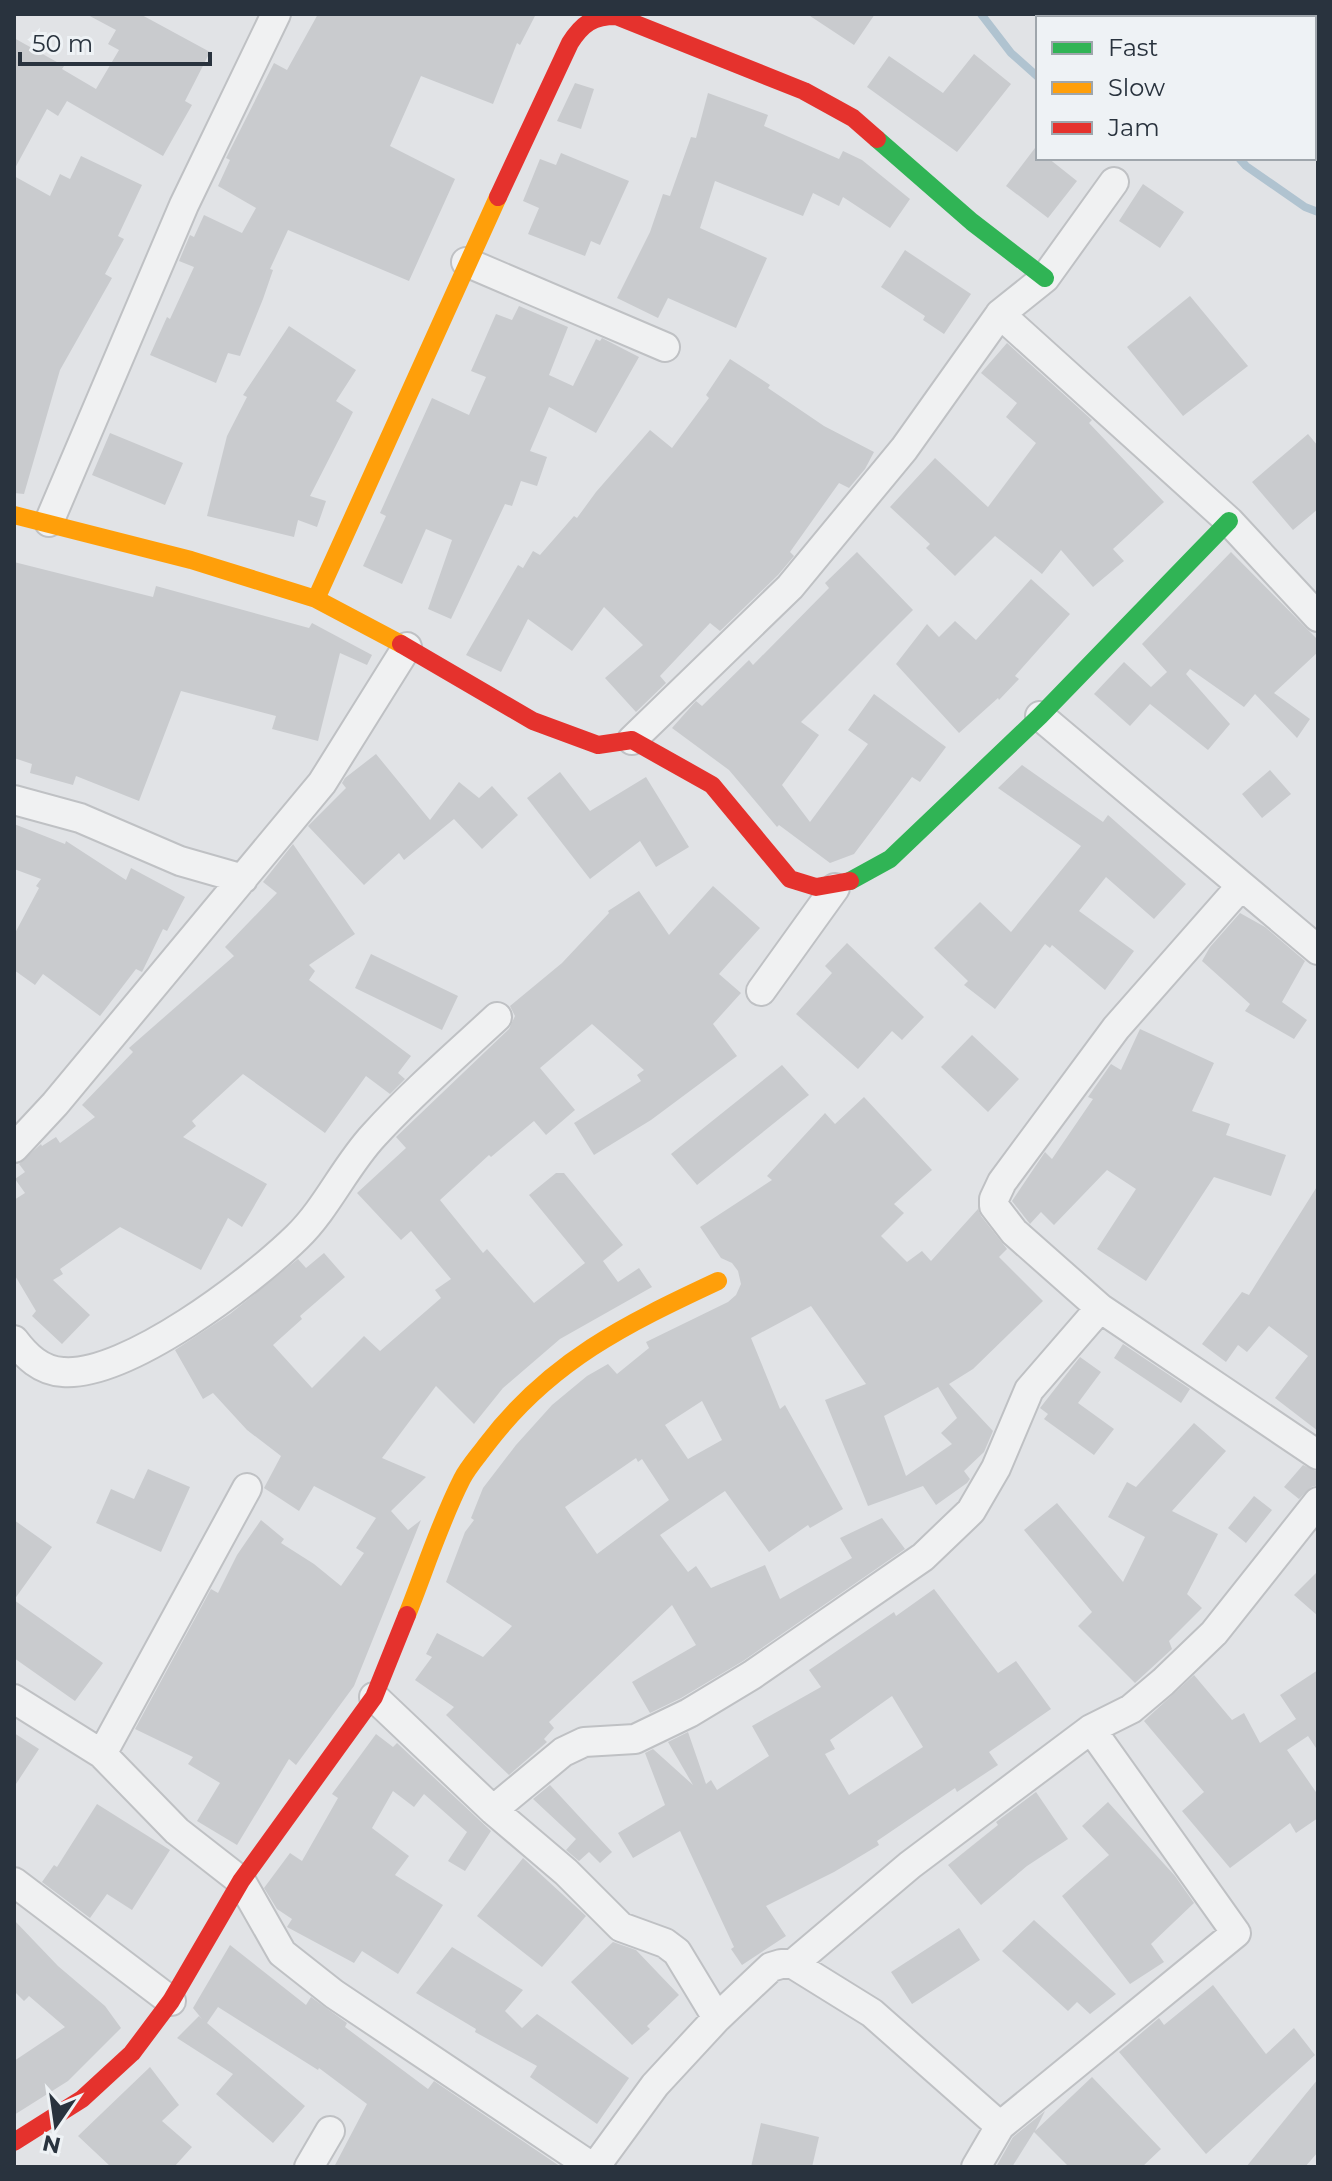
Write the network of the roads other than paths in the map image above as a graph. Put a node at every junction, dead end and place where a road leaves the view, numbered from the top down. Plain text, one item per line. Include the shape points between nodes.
1 (276, 14) edge
2 (591, 16) edge
3 (1114, 182) dead end
4 (466, 262) junction
5 (1045, 278) junction
6 (1000, 314) junction
7 (665, 347) dead end
8 (14, 515) edge
9 (1229, 521) junction
10 (49, 522) junction
11 (316, 599) junction
12 (1318, 617) edge
13 (407, 647) junction
14 (1040, 716) junction
15 (632, 740) junction
16 (14, 800) edge
17 (243, 879) junction
18 (1241, 886) junction
19 (835, 888) junction
20 (1318, 950) edge
21 (761, 991) dead end
22 (497, 1017) dead end
23 (14, 1148) edge
24 (718, 1281) dead end
25 (1100, 1308) junction
26 (14, 1340) edge
27 (1318, 1455) edge
28 (247, 1488) dead end
29 (1318, 1502) edge
30 (374, 1697) junction
31 (14, 1699) edge
32 (1091, 1729) junction
33 (102, 1754) junction
34 (493, 1810) junction
35 (241, 1881) junction
36 (14, 1882) edge
37 (793, 1964) junction
38 (171, 2001) junction
39 (717, 2018) junction
40 (1000, 2126) junction
41 (330, 2131) dead end
42 (14, 2142) edge
43 (309, 2167) edge
44 (594, 2167) edge
45 (976, 2167) edge

1 - 10 street via 184,205
2 - 4 street via 559,62
2 - 5 street via 616,16 804,91 853,118
3 - 5 street
4 - 7 street
4 - 11 street
5 - 6 street
6 - 9 street
6 - 15 street via 904,449 790,587
8 - 10 street
9 - 12 street
9 - 14 street
10 - 11 street
11 - 13 street
13 - 15 street via 533,721 598,745
13 - 17 street via 322,783
14 - 18 street
14 - 19 street via 890,859
15 - 19 street via 712,785 790,879 804,886
16 - 17 street via 80,818 180,861
17 - 23 street
18 - 20 street
18 - 25 street via 1116,1028 994,1199 1014,1232
19 - 21 street
22 - 26 street via 372,1136 299,1236 236,1290 135,1354 83,1371 45,1368
24 - 30 street via 574,1357 498,1430 463,1477
25 - 27 street
25 - 34 street via 1029,1390 971,1511 923,1557 689,1713 635,1739 584,1742 563,1752
28 - 33 street
29 - 32 street via 1214,1633 1131,1709
30 - 34 street
30 - 35 street
31 - 33 street
32 - 37 street via 910,1865
32 - 40 street via 1236,1933
33 - 35 street via 177,1831
34 - 39 street via 621,1927 677,1952
35 - 38 street
35 - 44 street via 282,1953 334,1994
36 - 38 street
37 - 39 street via 771,1967
37 - 40 street via 872,2013
38 - 42 street via 132,2053 82,2099
39 - 44 street via 655,2085
40 - 45 street
41 - 43 street

